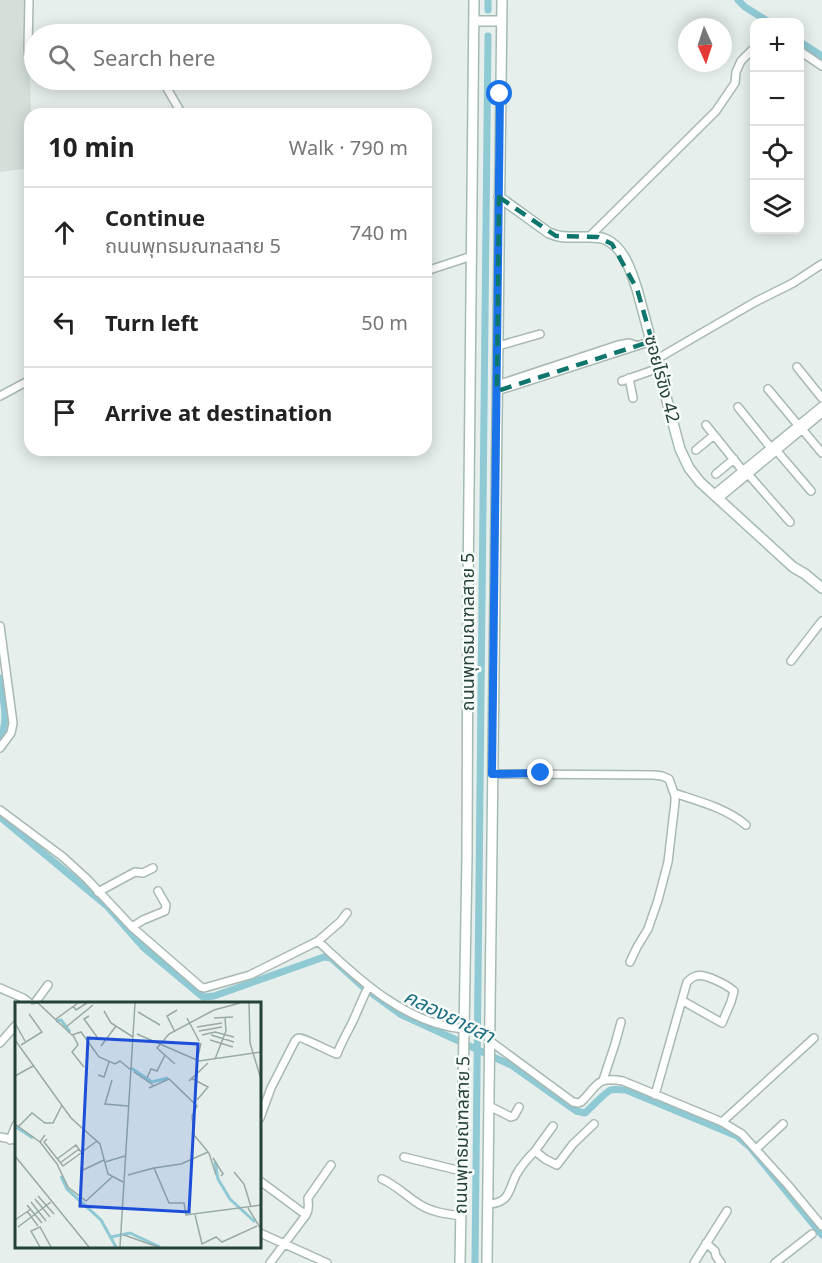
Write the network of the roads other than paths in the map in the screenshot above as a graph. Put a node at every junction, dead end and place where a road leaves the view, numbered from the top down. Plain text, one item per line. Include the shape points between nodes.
1 (29, 0) edge
2 (474, 0) edge
3 (502, 0) edge
4 (474, 21) junction
5 (501, 21) junction
6 (28, 24) edge
7 (750, 52) edge
8 (804, 54) edge
9 (822, 66) edge
10 (168, 90) edge
11 (178, 108) edge
12 (500, 197) junction
13 (589, 237) junction
14 (472, 256) junction
15 (822, 264) edge
16 (432, 269) edge
17 (540, 334) dead end
18 (652, 341) junction
19 (498, 346) junction
20 (658, 364) junction
21 (797, 367) dead end
22 (24, 383) edge
23 (497, 388) junction
24 (768, 389) dead end
25 (0, 396) edge
26 (633, 398) dead end
27 (822, 398) edge
28 (822, 405) edge
29 (738, 407) dead end
30 (822, 413) edge
31 (706, 425) dead end
32 (800, 427) junction
33 (714, 435) junction
34 (773, 449) junction
35 (696, 450) dead end
36 (822, 453) edge
37 (734, 459) junction
38 (745, 472) junction
39 (716, 474) dead end
40 (811, 491) dead end
41 (716, 497) junction
42 (790, 522) dead end
43 (822, 588) edge
44 (822, 621) edge
45 (0, 626) edge
46 (1, 640) edge
47 (791, 662) dead end
48 (0, 748) edge
49 (492, 774) junction
50 (674, 793) junction
51 (0, 810) edge
52 (746, 825) dead end
53 (153, 868) dead end
54 (158, 891) dead end
55 (98, 892) junction
56 (347, 913) dead end
57 (132, 927) junction
58 (318, 941) junction
59 (630, 962) dead end
60 (48, 985) dead end
61 (0, 988) edge
62 (367, 990) junction
63 (683, 1001) junction
64 (29, 1002) edge
65 (35, 1002) edge
66 (621, 1022) dead end
67 (15, 1026) edge
68 (464, 1030) junction
69 (814, 1038) dead end
70 (0, 1043) edge
71 (490, 1043) junction
72 (603, 1080) junction
73 (655, 1095) junction
74 (489, 1106) junction
75 (519, 1107) dead end
76 (261, 1116) edge
77 (722, 1122) junction
78 (594, 1124) dead end
79 (783, 1124) dead end
80 (553, 1126) dead end
81 (0, 1137) edge
82 (13, 1140) edge
83 (756, 1149) junction
84 (536, 1151) junction
85 (404, 1157) dead end
86 (331, 1165) dead end
87 (461, 1171) junction
88 (382, 1179) dead end
89 (261, 1182) edge
90 (488, 1204) junction
91 (728, 1211) dead end
92 (306, 1215) junction
93 (461, 1216) junction
94 (822, 1226) edge
95 (261, 1233) edge
96 (812, 1234) dead end
97 (706, 1243) junction
98 (285, 1244) junction
99 (702, 1251) junction
100 (716, 1256) junction
101 (314, 1261) edge
102 (270, 1263) edge
103 (327, 1263) edge
104 (460, 1263) edge
105 (487, 1263) edge
106 (694, 1263) edge
107 (721, 1263) edge
108 (776, 1263) edge

1 - 6 street
2 - 4 main road, ถนนพุทธมณฑลสาย 5
3 - 5 main road, ถนนพุทธมณฑลสาย 5
4 - 5 main road
4 - 14 main road, ถนนพุทธมณฑลสาย 5
5 - 12 main road, ถนนพุทธมณฑลสาย 5
7 - 13 street via 741,60 735,83 716,111
8 - 9 street
10 - 11 street
12 - 13 main road, ซอยไร่ขิง 42 via 549,233
12 - 19 main road, ถนนพุทธมณฑลสาย 5
13 - 18 main road, ซอยไร่ขิง 42 via 605,239 626,260
14 - 16 street
14 - 68 main road, ถนนพุทธมณฑลสาย 5
15 - 20 street
17 - 19 street
18 - 20 main road, ซอยไร่ขิง 42
18 - 23 street via 618,345
19 - 23 main road, ถนนพุทธมณฑลสาย 5
20 - 26 street via 625,380
20 - 41 main road, ซอยไร่ขิง 42 via 680,449 693,475
21 - 27 street
22 - 25 street
23 - 49 main road, ถนนพุทธมณฑลสาย 5
24 - 32 street
28 - 32 street
29 - 34 street
30 - 32 street
31 - 33 street
32 - 34 street
32 - 36 street
33 - 35 street
33 - 37 street
34 - 38 street
34 - 40 street
37 - 38 street
37 - 39 street
38 - 41 street
38 - 42 street
41 - 43 main road, ซอยไร่ขิง 42
44 - 47 street
45 - 46 street
46 - 48 street via 13,723
49 - 50 street via 654,775 669,779
49 - 71 main road, ถนนพุทธมณฑลสาย 5
50 - 52 street via 736,817
50 - 59 street via 668,862 652,918
51 - 55 street via 63,857
53 - 55 street via 135,872
54 - 57 street via 165,911
55 - 57 street
56 - 58 street
57 - 58 street via 204,988 250,975
58 - 62 street
60 - 65 street
61 - 64 street
62 - 68 street via 431,1022
62 - 76 street via 337,1054 304,1038 295,1041
63 - 63 street via 722,1023 734,991 707,976 696,975 687,982
63 - 73 street
66 - 72 street
67 - 70 street
68 - 87 main road, ถนนพุทธมณฑลสาย 5
69 - 77 street
71 - 72 street via 573,1102 581,1102
71 - 74 main road, ถนนพุทธมณฑลสาย 5
72 - 73 street via 623,1081
73 - 77 street
74 - 75 street via 511,1117
74 - 90 main road, ถนนพุทธมณฑลสาย 5
77 - 83 street via 742,1134
78 - 84 street via 557,1165
79 - 83 street
80 - 84 street
81 - 82 street
83 - 94 street
84 - 90 street via 528,1157 502,1202
85 - 87 street
86 - 92 street via 308,1198
87 - 93 main road, ถนนพุทธมณฑลสาย 5
88 - 93 street via 421,1206
89 - 92 street
90 - 105 main road, ถนนพุทธมณฑลสาย 5
91 - 97 street
92 - 98 street
93 - 104 main road, ถนนพุทธมณฑลสาย 5
95 - 98 street
96 - 108 street
97 - 99 street
97 - 100 street
98 - 101 street
98 - 102 street
99 - 100 street
99 - 106 street
100 - 107 street
101 - 103 street

